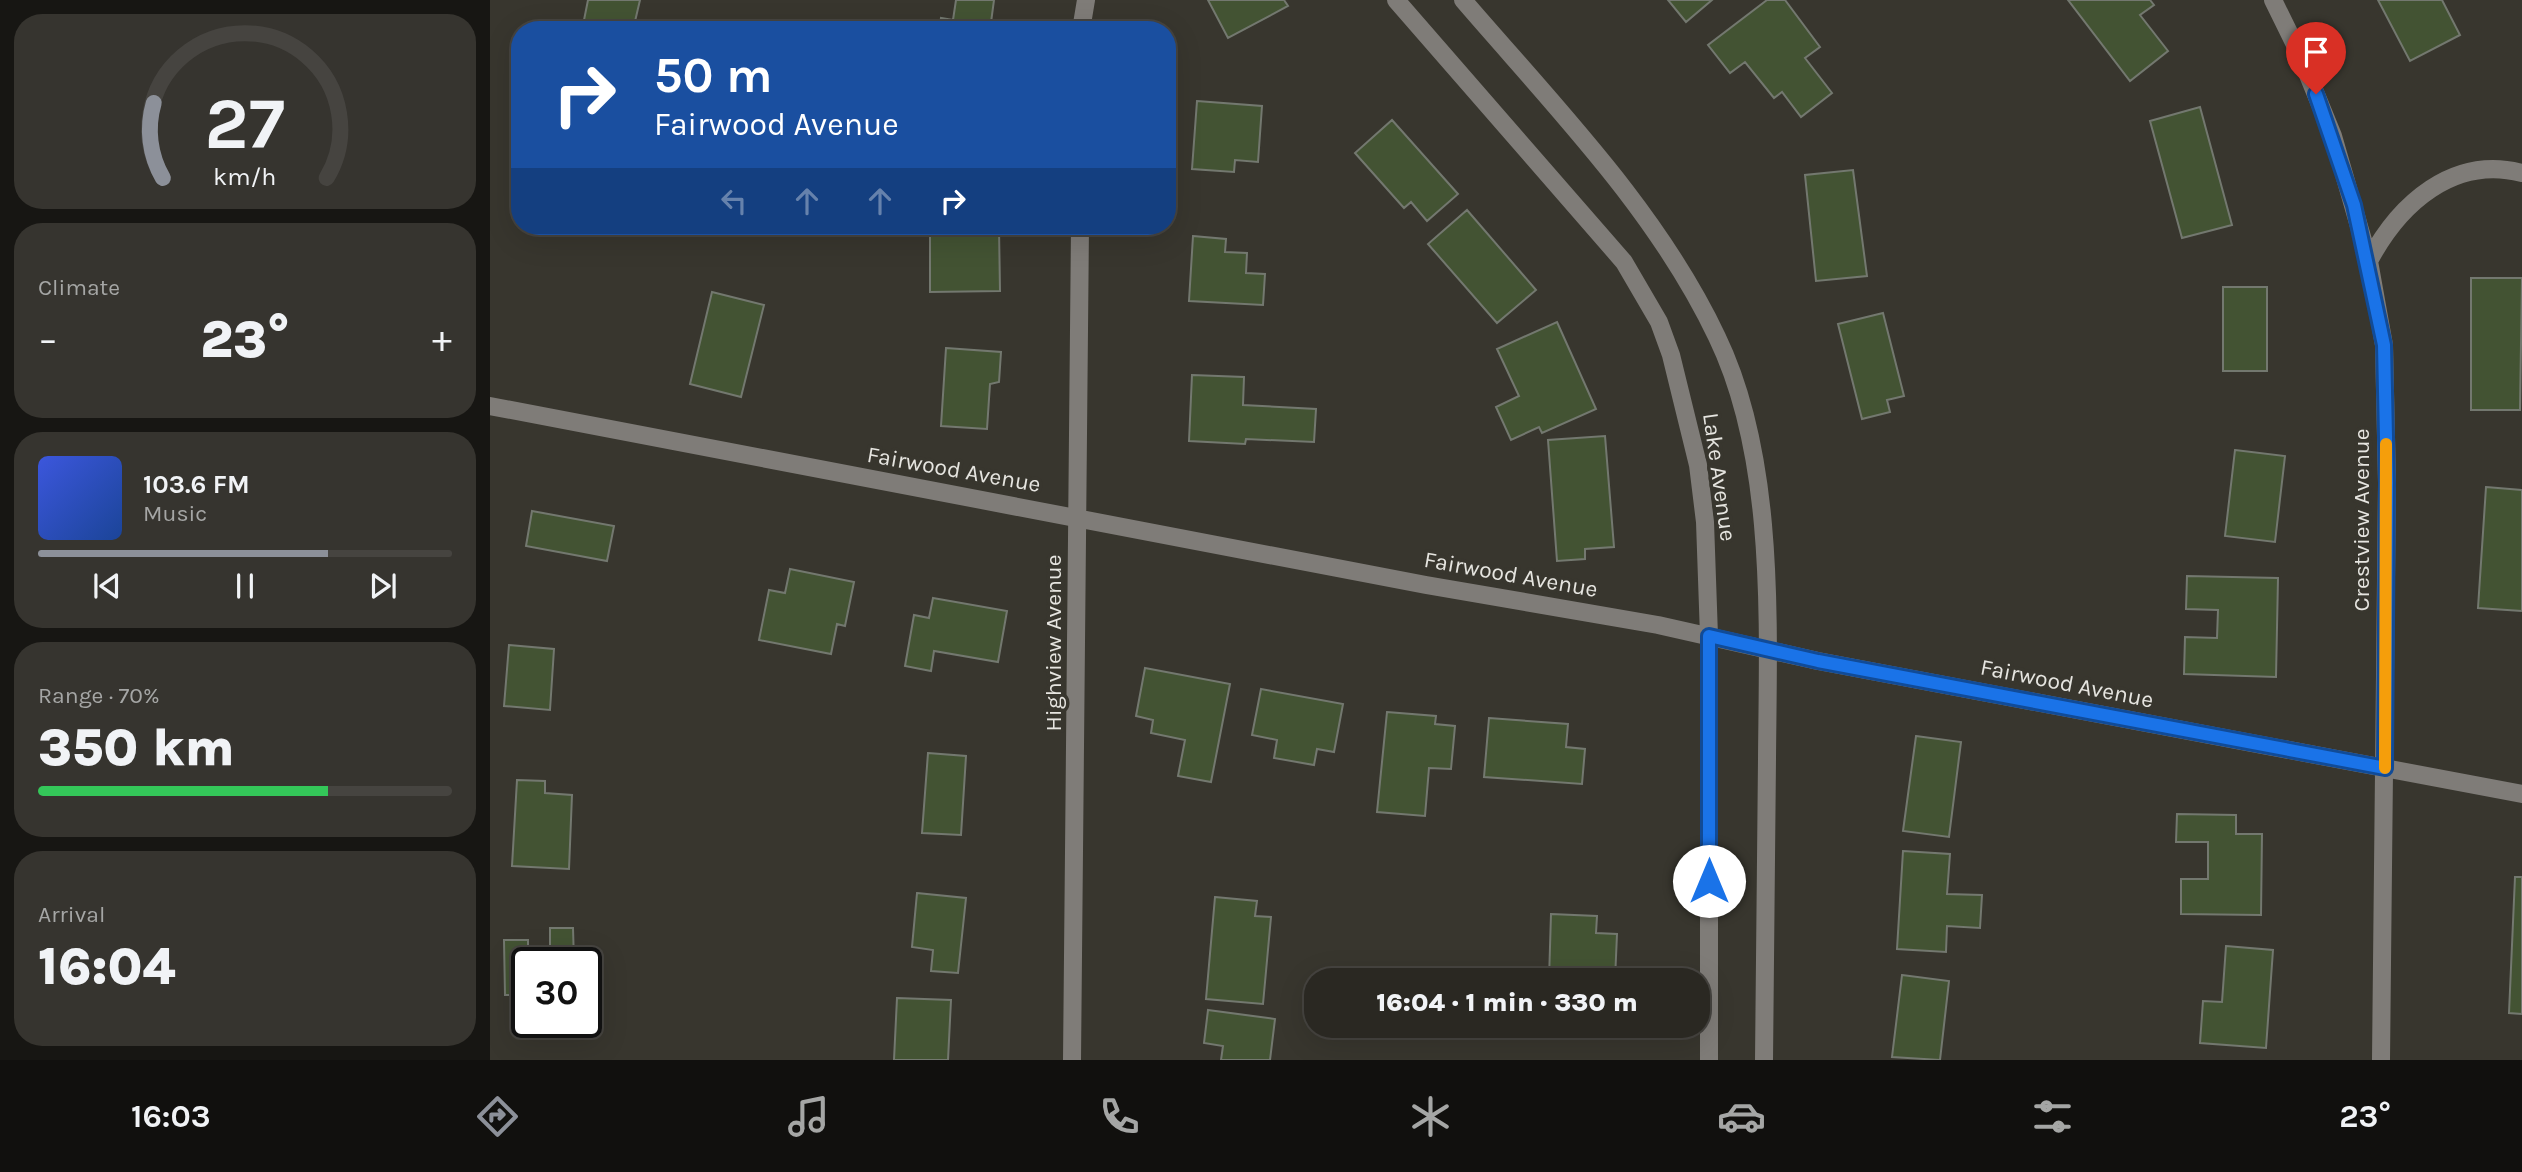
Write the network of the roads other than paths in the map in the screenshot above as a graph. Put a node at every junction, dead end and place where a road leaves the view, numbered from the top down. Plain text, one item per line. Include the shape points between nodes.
1 (1086, 0) edge
2 (1396, 0) edge
3 (1464, 0) edge
4 (2273, 0) edge
5 (1082, 21) edge
6 (2522, 173) edge
7 (1080, 235) edge
8 (2369, 261) junction
9 (490, 406) edge
10 (1077, 516) junction
11 (1709, 636) junction
12 (1768, 650) junction
13 (2385, 768) junction
14 (2522, 793) edge
15 (1072, 1060) edge
16 (1709, 1060) edge
17 (1763, 1060) edge
18 (2381, 1060) edge

1 - 5 street
2 - 11 street, Lake Avenue via 1624,262 1658,322 1687,409 1698,465
3 - 12 street, Lake Avenue via 1636,205 1679,267 1719,339 1737,385 1759,481
4 - 8 street, Crestview Avenue via 2333,136
6 - 8 street via 2505,168 2468,170 2442,181 2399,216
7 - 10 street, Highview Avenue
8 - 13 street, Crestview Avenue via 2384,345
9 - 10 street, Fairwood Avenue
10 - 11 street, Fairwood Avenue
10 - 15 street, Highview Avenue
11 - 12 street, Fairwood Avenue
11 - 16 street, Lake Avenue
12 - 13 street, Fairwood Avenue
12 - 17 street, Lake Avenue
13 - 14 street, Fairwood Avenue
13 - 18 street, Crestview Avenue

